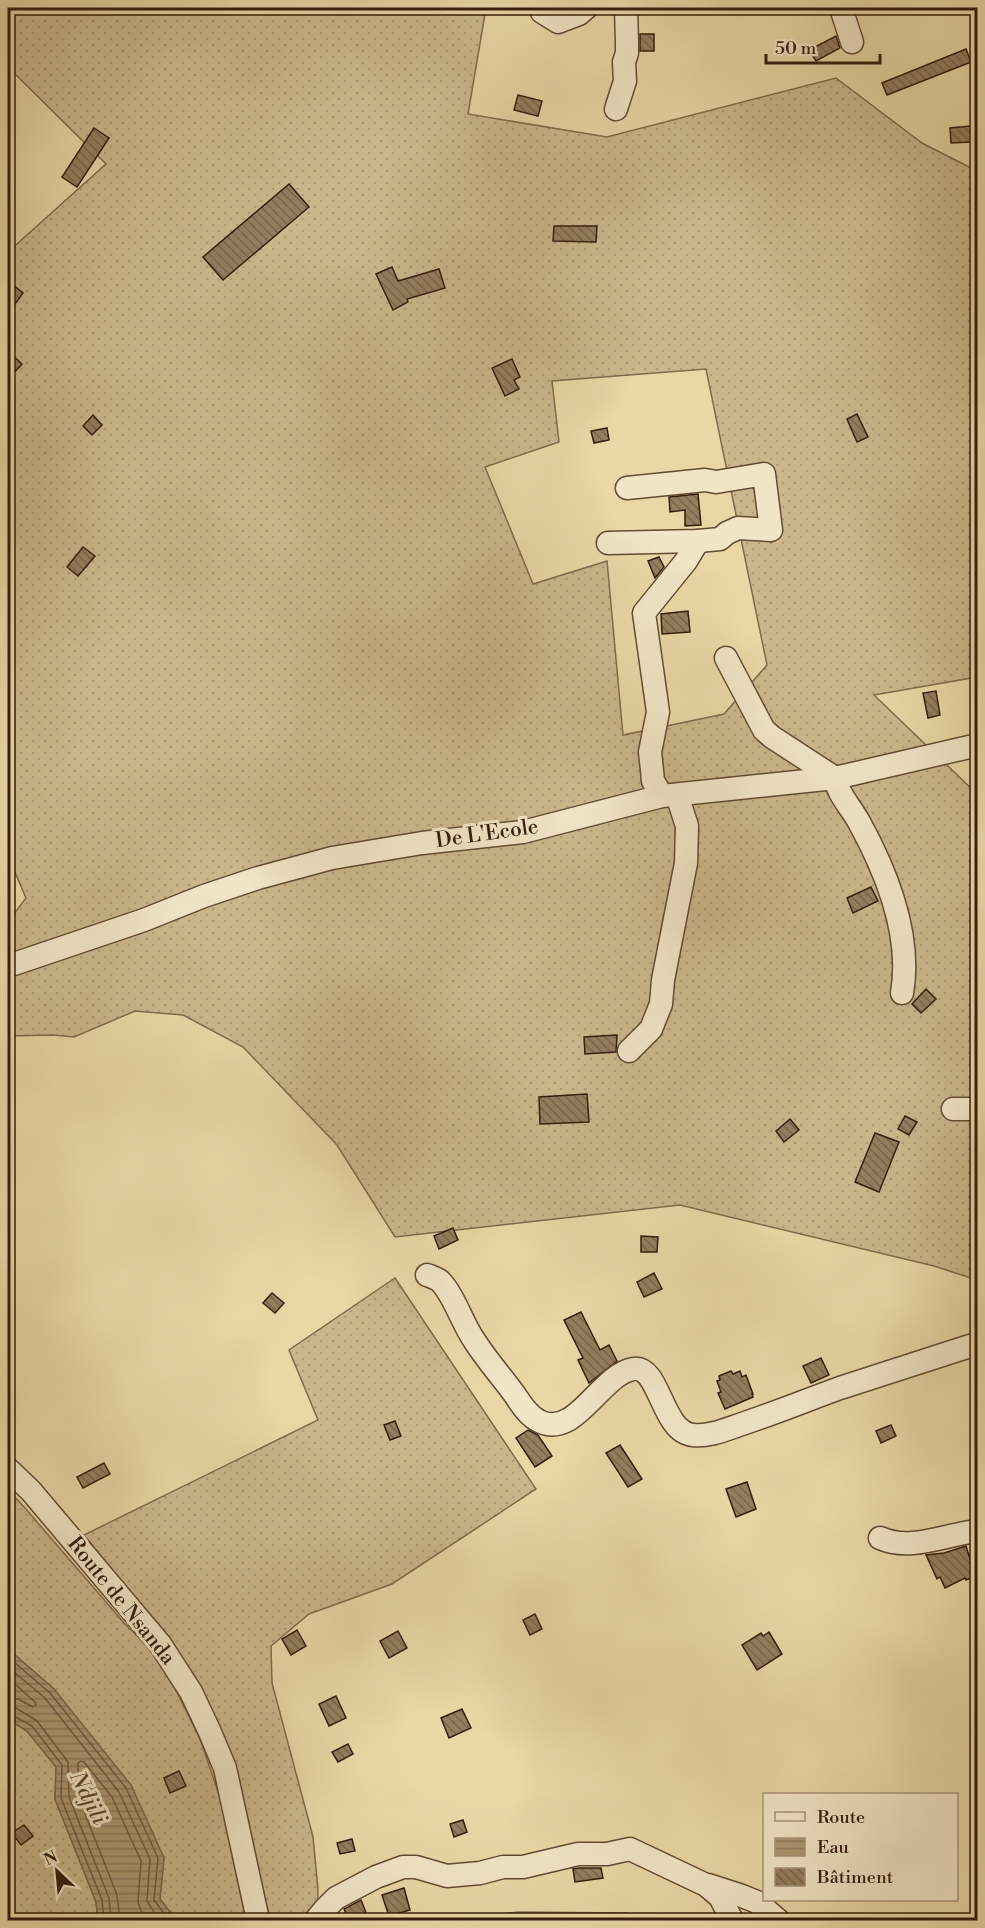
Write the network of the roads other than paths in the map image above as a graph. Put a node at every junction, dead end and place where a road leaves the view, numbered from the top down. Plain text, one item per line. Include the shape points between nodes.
1 (586, 8) edge
2 (626, 8) edge
3 (840, 8) edge
4 (542, 12) dead end
5 (852, 42) dead end
6 (616, 109) dead end
7 (627, 488) dead end
8 (698, 541) junction
9 (608, 543) dead end
10 (726, 658) dead end
11 (978, 745) edge
12 (835, 778) junction
13 (670, 796) junction
14 (8, 966) edge
15 (902, 993) dead end
16 (629, 1051) dead end
17 (953, 1109) dead end
18 (978, 1109) edge
19 (428, 1275) dead end
20 (978, 1345) edge
21 (8, 1468) edge
22 (978, 1531) edge
23 (880, 1538) dead end
24 (706, 1885) junction
25 (258, 1920) edge
26 (316, 1920) edge
27 (732, 1920) edge
28 (778, 1920) edge

1 - 4 street via 558,22
2 - 6 street via 625,81
3 - 5 street
7 - 8 street via 716,482 764,474 771,530 738,528 720,539
8 - 9 street
8 - 13 street via 644,613 658,712 650,752 651,770 653,781
10 - 12 street via 764,730
11 - 12 street, De L'Ecole
12 - 13 street, De L'Ecole
12 - 15 street via 892,891 904,959
13 - 14 street, De L'Ecole via 523,832 332,858 258,878
13 - 16 street via 687,826 686,864 661,1004 651,1029
17 - 18 street
19 - 20 street via 446,1290 473,1339 527,1412 539,1422 553,1424 571,1419 607,1385 635,1369 646,1372 676,1427 692,1436 727,1429
21 - 25 street, Route de Nsanda via 160,1644 190,1692 225,1768
22 - 23 street via 921,1543 898,1544
24 - 26 street via 630,1850 578,1854 523,1867 503,1866 447,1876 403,1867 336,1898
24 - 27 street via 720,1897
24 - 28 street via 757,1902

